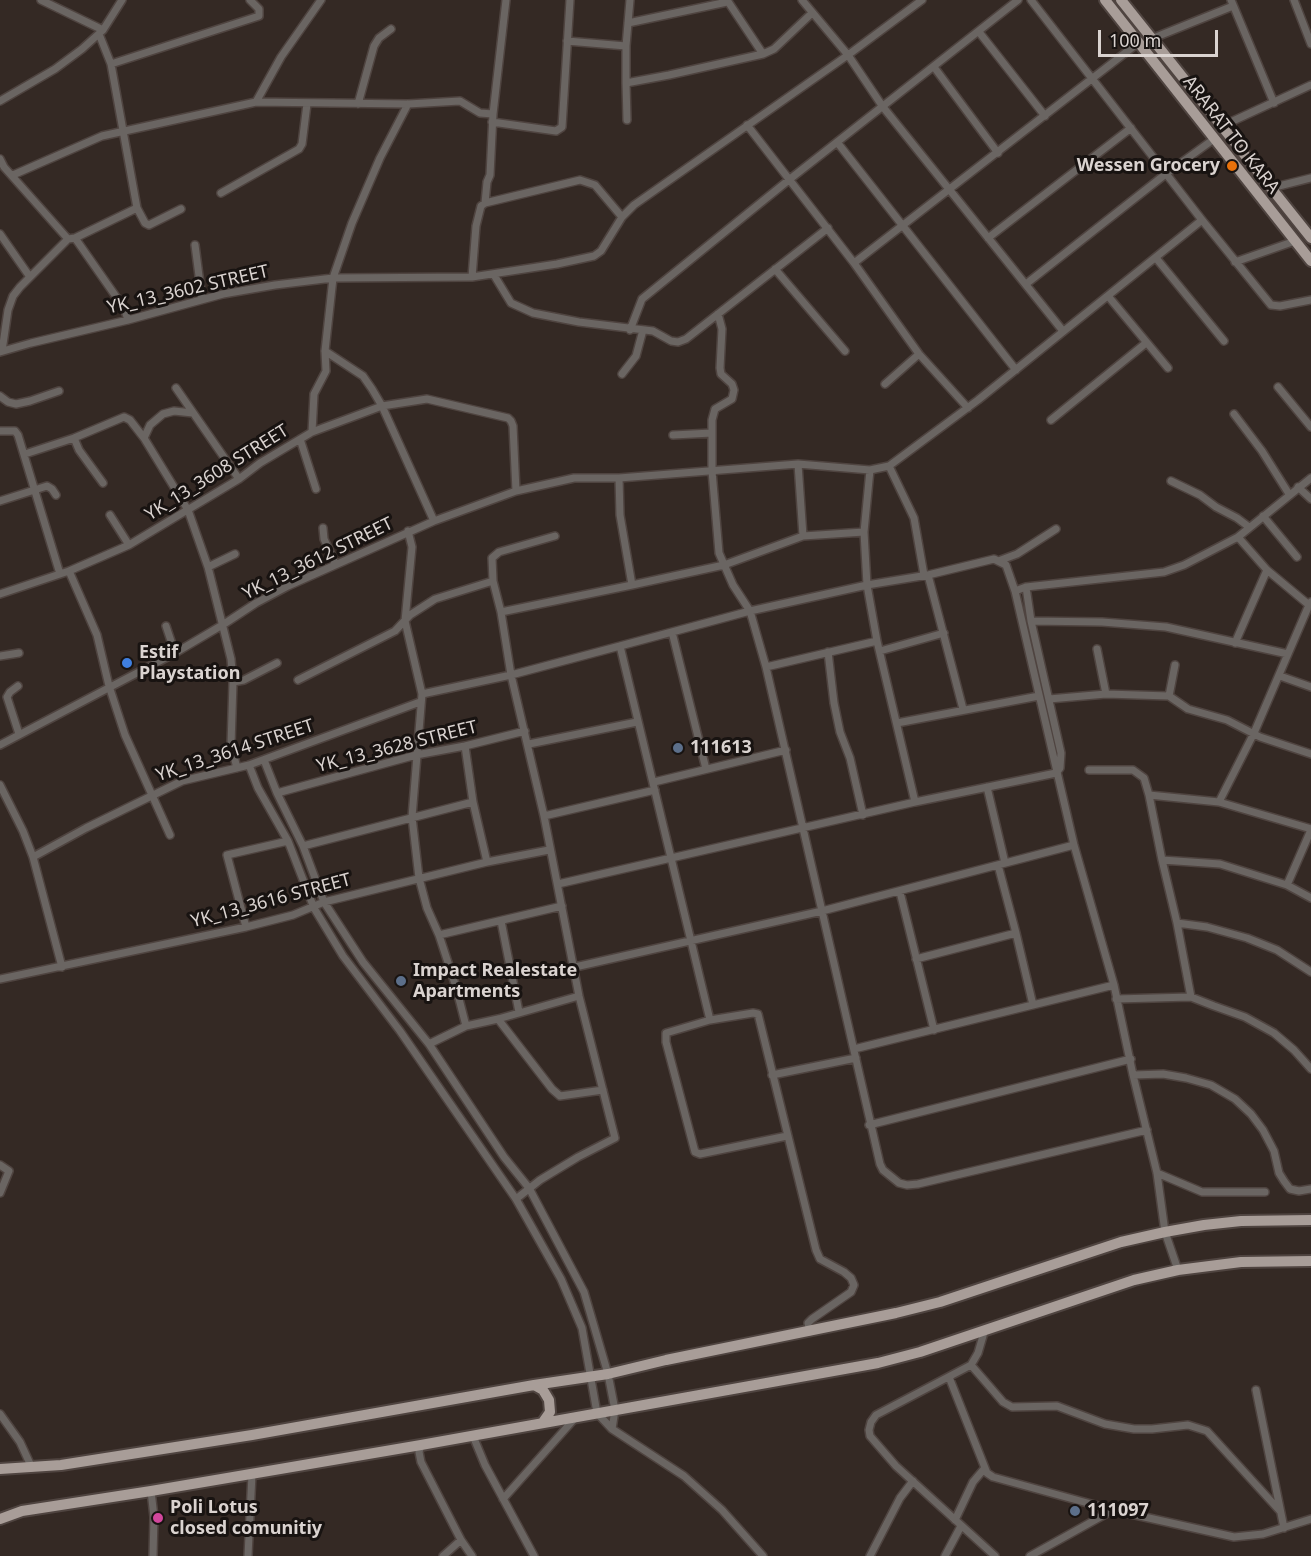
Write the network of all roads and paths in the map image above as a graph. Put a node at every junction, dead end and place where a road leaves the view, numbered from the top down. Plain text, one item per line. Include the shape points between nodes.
1 (41, 0) edge
2 (122, 0) edge
3 (249, 0) edge
4 (321, 0) edge
5 (506, 0) edge
6 (570, 0) edge
7 (630, 0) edge
8 (802, 0) edge
9 (922, 0) edge
10 (1018, 0) edge
11 (1031, 0) edge
12 (1105, 0) edge
13 (1121, 0) edge
14 (1294, 0) edge
15 (727, 1) edge
16 (1232, 3) edge
17 (812, 13) junction
18 (628, 23) junction
19 (391, 29) dead end
20 (101, 32) junction
21 (979, 32) junction
22 (1151, 39) junction
23 (567, 41) junction
24 (1138, 43) junction
25 (1311, 44) edge
26 (626, 46) junction
27 (763, 54) junction
28 (848, 55) junction
29 (111, 64) junction
30 (934, 67) junction
31 (1093, 78) junction
32 (626, 83) junction
33 (1311, 85) edge
34 (0, 101) edge
35 (255, 102) junction
36 (1275, 103) junction
37 (308, 104) junction
38 (358, 104) junction
39 (408, 104) junction
40 (883, 107) junction
41 (1045, 116) junction
42 (493, 118) junction
43 (627, 120) dead end
44 (747, 125) junction
45 (1222, 126) junction
46 (1131, 128) junction
47 (123, 133) junction
48 (1214, 140) junction
49 (837, 142) junction
50 (998, 153) junction
51 (0, 159) edge
52 (1167, 173) junction
53 (13, 176) junction
54 (1311, 178) edge
55 (790, 179) junction
56 (1271, 188) junction
57 (950, 189) junction
58 (221, 193) dead end
59 (485, 203) junction
60 (137, 208) junction
61 (181, 208) dead end
62 (622, 217) junction
63 (1202, 220) junction
64 (902, 226) junction
65 (828, 228) junction
66 (0, 234) edge
67 (71, 238) junction
68 (988, 238) junction
69 (1311, 238) edge
70 (1295, 241) junction
71 (195, 245) dead end
72 (1156, 258) junction
73 (1311, 261) edge
74 (1235, 262) junction
75 (854, 263) junction
76 (776, 269) junction
77 (494, 275) junction
78 (30, 277) junction
79 (333, 278) junction
80 (471, 278) junction
81 (1026, 284) junction
82 (1108, 296) junction
83 (202, 299) junction
84 (1311, 300) edge
85 (718, 314) junction
86 (128, 320) junction
87 (630, 330) junction
88 (643, 330) junction
89 (1064, 331) junction
90 (1224, 341) dead end
91 (1146, 343) junction
92 (325, 351) junction
93 (845, 351) dead end
94 (1, 352) edge
95 (919, 354) junction
96 (1168, 368) dead end
97 (1016, 370) junction
98 (622, 374) dead end
99 (885, 384) dead end
100 (1278, 387) dead end
101 (176, 388) dead end
102 (59, 391) dead end
103 (0, 396) edge
104 (382, 406) junction
105 (968, 408) junction
106 (193, 413) junction
107 (1234, 414) dead end
108 (1051, 420) dead end
109 (1311, 427) edge
110 (0, 431) edge
111 (312, 432) junction
112 (712, 433) junction
113 (673, 435) dead end
114 (74, 438) junction
115 (144, 438) junction
116 (300, 439) junction
117 (26, 453) junction
118 (798, 464) junction
119 (889, 466) junction
120 (870, 470) junction
121 (712, 471) junction
122 (619, 478) junction
123 (1311, 478) edge
124 (239, 479) junction
125 (1171, 481) dead end
126 (103, 483) dead end
127 (1298, 487) junction
128 (316, 489) dead end
129 (35, 491) junction
130 (516, 491) junction
131 (1289, 494) junction
132 (56, 495) dead end
133 (1311, 499) edge
134 (0, 501) edge
135 (188, 510) junction
136 (110, 515) dead end
137 (1263, 516) junction
138 (434, 521) junction
139 (1248, 527) junction
140 (322, 528) dead end
141 (1056, 529) dead end
142 (408, 531) junction
143 (864, 532) junction
144 (555, 536) dead end
145 (803, 536) junction
146 (1238, 537) junction
147 (129, 544) junction
148 (235, 554) dead end
149 (1297, 556) dead end
150 (1001, 561) junction
151 (335, 563) junction
152 (724, 565) junction
153 (208, 567) junction
154 (1267, 570) junction
155 (69, 571) junction
156 (60, 574) junction
157 (926, 575) junction
158 (493, 581) junction
159 (632, 585) junction
160 (867, 585) junction
161 (1026, 587) junction
162 (1015, 591) junction
163 (0, 594) edge
164 (1310, 604) edge
165 (750, 611) junction
166 (501, 612) junction
167 (1309, 615) edge
168 (405, 621) junction
169 (1031, 621) junction
170 (224, 624) junction
171 (166, 626) dead end
172 (672, 632) junction
173 (944, 633) junction
174 (877, 641) junction
175 (1235, 643) junction
176 (620, 646) junction
177 (1097, 648) dead end
178 (880, 651) junction
179 (828, 652) junction
180 (19, 653) dead end
181 (176, 653) junction
182 (1288, 654) junction
183 (0, 656) edge
184 (277, 663) dead end
185 (1175, 665) dead end
186 (766, 667) junction
187 (512, 675) junction
188 (1280, 676) junction
189 (298, 680) dead end
190 (233, 682) junction
191 (18, 686) dead end
192 (109, 686) junction
193 (1311, 687) edge
194 (422, 694) junction
195 (1106, 694) junction
196 (1039, 696) junction
197 (1169, 696) junction
198 (1049, 699) junction
199 (420, 702) junction
200 (963, 709) junction
201 (637, 722) junction
202 (897, 723) junction
203 (525, 731) junction
204 (1254, 733) junction
205 (19, 734) junction
206 (529, 744) junction
207 (0, 745) edge
208 (465, 746) junction
209 (786, 750) junction
210 (1311, 754) edge
211 (416, 755) junction
212 (264, 760) junction
213 (249, 765) junction
214 (237, 768) junction
215 (706, 769) junction
216 (1089, 770) dead end
217 (1056, 773) junction
218 (654, 782) junction
219 (0, 785) edge
220 (987, 787) junction
221 (655, 790) junction
222 (277, 793) junction
223 (153, 794) junction
224 (1149, 795) junction
225 (473, 802) junction
226 (915, 802) junction
227 (1219, 802) junction
228 (862, 815) junction
229 (544, 816) junction
230 (412, 817) junction
231 (804, 828) junction
232 (1311, 830) edge
233 (170, 835) dead end
234 (288, 841) junction
235 (1074, 845) junction
236 (303, 846) junction
237 (549, 850) junction
238 (33, 857) junction
239 (670, 857) junction
240 (1162, 860) junction
241 (487, 862) junction
242 (1002, 864) junction
243 (419, 878) junction
244 (558, 884) junction
245 (1287, 885) junction
246 (900, 892) junction
247 (1311, 898) edge
248 (324, 902) junction
249 (561, 906) junction
250 (314, 908) junction
251 (822, 911) junction
252 (501, 921) junction
253 (1177, 923) junction
254 (246, 927) junction
255 (1016, 933) junction
256 (439, 935) junction
257 (692, 941) junction
258 (916, 959) junction
259 (575, 967) junction
260 (62, 968) junction
261 (1311, 972) edge
262 (0, 979) edge
263 (1114, 985) junction
264 (579, 996) junction
265 (1191, 997) junction
266 (1116, 999) junction
267 (1033, 1005) junction
268 (519, 1012) junction
269 (498, 1019) junction
270 (710, 1020) junction
271 (466, 1026) junction
272 (934, 1030) junction
273 (429, 1044) junction
274 (854, 1049) junction
275 (856, 1058) junction
276 (1131, 1059) junction
277 (1311, 1069) edge
278 (772, 1075) junction
279 (1133, 1076) junction
280 (603, 1090) junction
281 (869, 1125) junction
282 (1148, 1130) junction
283 (787, 1136) junction
284 (0, 1165) edge
285 (1157, 1173) junction
286 (529, 1188) junction
287 (1311, 1189) edge
288 (1265, 1192) dead end
289 (0, 1193) edge
290 (516, 1198) junction
291 (1311, 1220) edge
292 (1165, 1232) junction
293 (1311, 1261) edge
294 (1178, 1270) junction
295 (985, 1328) junction
296 (810, 1332) junction
297 (971, 1365) junction
298 (608, 1374) junction
299 (590, 1376) junction
300 (949, 1377) junction
301 (534, 1384) junction
302 (1256, 1390) dead end
303 (615, 1410) junction
304 (597, 1413) junction
305 (0, 1414) edge
306 (576, 1417) junction
307 (543, 1422) junction
308 (612, 1429) junction
309 (473, 1436) junction
310 (421, 1445) junction
311 (32, 1468) junction
312 (0, 1469) edge
313 (984, 1469) junction
314 (252, 1474) junction
315 (913, 1481) junction
316 (151, 1491) junction
317 (503, 1499) junction
318 (1113, 1510) junction
319 (1280, 1511) junction
320 (1311, 1518) edge
321 (0, 1519) edge
322 (955, 1520) junction
323 (961, 1526) junction
324 (1284, 1528) junction
325 (461, 1540) junction
326 (153, 1556) edge
327 (248, 1556) edge
328 (443, 1556) edge
329 (472, 1556) edge
330 (534, 1556) edge
331 (763, 1556) edge
332 (870, 1556) edge
333 (945, 1556) edge
334 (995, 1556) edge
335 (1030, 1556) edge

1 - 20 street
2 - 20 street
3 - 29 street via 259,9 259,16
4 - 35 street
5 - 42 street
6 - 23 street
7 - 18 street
8 - 17 street
9 - 28 street, YK_13_3602 STREET
10 - 21 street
11 - 31 street
12 - 24 main road, ARARAT TO KARA
13 - 22 main road, ARARAT TO KARA
14 - 25 street
15 - 18 street
15 - 27 street
16 - 22 street
16 - 36 street
17 - 27 street via 774,49
17 - 28 street
18 - 26 street
19 - 38 street via 374,46
20 - 29 street
20 - 34 street via 55,69
21 - 30 street
21 - 41 street
22 - 45 main road, ARARAT TO KARA
23 - 26 street
23 - 42 street via 560,130
24 - 31 street
24 - 48 main road, ARARAT TO KARA
26 - 32 street
27 - 32 street
28 - 40 street
28 - 44 street, YK_13_3602 STREET
29 - 47 street
30 - 40 street
30 - 50 street
31 - 41 street
31 - 46 street
32 - 43 street
33 - 36 street
35 - 37 street
35 - 47 street
36 - 45 street
37 - 38 street
37 - 58 street via 299,149
38 - 39 street
39 - 42 street via 460,101
39 - 79 street via 352,223
40 - 49 street
40 - 57 street
41 - 50 street
42 - 59 street
44 - 55 street
44 - 62 street, YK_13_3602 STREET
45 - 56 main road, ARARAT TO KARA
46 - 52 street
46 - 68 street
47 - 53 street via 102,136
47 - 60 street
48 - 52 street
48 - 70 main road, ARARAT TO KARA
49 - 55 street
49 - 64 street
50 - 57 street
51 - 53 street
52 - 63 street
52 - 81 street
53 - 67 street
54 - 56 street
55 - 65 street
55 - 87 street via 642,299
56 - 69 main road, ARARAT TO KARA
57 - 64 street
57 - 68 street
59 - 62 street via 580,180 595,185
59 - 80 street via 476,226
60 - 61 street via 149,225
60 - 67 street
62 - 77 street, YK_13_3602 STREET via 603,249 594,255
63 - 72 street
63 - 74 street
64 - 75 street
64 - 97 street
65 - 75 street
65 - 76 street
66 - 78 street
67 - 78 street
67 - 86 street via 124,308
68 - 81 street
70 - 73 main road, ARARAT TO KARA
70 - 74 street
71 - 83 street
72 - 82 street
72 - 90 street
74 - 84 street via 1271,305
75 - 95 street
76 - 85 street
76 - 93 street
77 - 80 street, YK_13_3602 STREET
77 - 87 street via 512,303 533,313
78 - 94 street via 10,303
79 - 80 street, YK_13_3602 STREET
79 - 83 street, YK_13_3602 STREET
79 - 92 street
81 - 89 street
82 - 89 street
82 - 91 street
83 - 86 street, YK_13_3602 STREET
85 - 88 street via 678,342
85 - 112 street via 722,329 721,374 734,390 732,399 715,409
86 - 94 street, YK_13_3602 STREET
87 - 88 street
88 - 98 street via 636,356
89 - 97 street
91 - 96 street
91 - 108 street
92 - 104 street via 363,376
92 - 111 street via 326,371 314,394
95 - 99 street
95 - 105 street
97 - 105 street
100 - 109 street
101 - 106 street
102 - 103 street via 16,404
104 - 111 street, YK_13_3608 STREET
104 - 130 street, YK_13_3608 STREET via 427,399 508,418 513,426
104 - 138 street
105 - 119 street
106 - 115 street via 163,414 150,425
106 - 124 street
107 - 131 street
110 - 117 street via 17,432
111 - 116 street, YK_13_3608 STREET
112 - 113 street
112 - 121 street
114 - 115 street via 124,417
114 - 117 street
114 - 126 street
115 - 135 street
116 - 124 street, YK_13_3608 STREET
116 - 128 street
117 - 129 street
118 - 120 street, YK_13_3612 STREET
118 - 121 street, YK_13_3612 STREET
118 - 145 street
119 - 120 street, YK_13_3612 STREET
119 - 157 street via 914,518
120 - 143 street
121 - 122 street, YK_13_3612 STREET
121 - 152 street
122 - 130 street, YK_13_3612 STREET via 574,478
122 - 159 street via 620,514
123 - 127 street
124 - 135 street, YK_13_3608 STREET
125 - 139 street
127 - 131 street
127 - 133 street
129 - 132 street via 47,486
129 - 134 street
129 - 156 street
130 - 138 street, YK_13_3612 STREET
131 - 137 street
135 - 147 street, YK_13_3608 STREET
135 - 153 street
136 - 147 street
137 - 139 street
137 - 149 street
138 - 142 street, YK_13_3612 STREET
139 - 146 street
140 - 151 street
141 - 150 street
142 - 151 street, YK_13_3612 STREET
142 - 168 street via 412,547
143 - 145 street
143 - 160 street
144 - 158 street via 499,552 492,558
145 - 152 street
146 - 154 street
146 - 161 street via 1164,572
147 - 155 street, YK_13_3608 STREET
148 - 153 street
150 - 157 street via 994,559
150 - 162 street
151 - 170 street, YK_13_3612 STREET
152 - 159 street
152 - 165 street
153 - 170 street
154 - 164 street
154 - 175 street
155 - 156 street, YK_13_3608 STREET
155 - 192 street via 97,635
156 - 163 street, YK_13_3608 STREET
157 - 160 street
157 - 173 street
158 - 166 street
158 - 168 street via 435,599
159 - 166 street
160 - 165 street
160 - 174 street
161 - 162 street
161 - 169 street
162 - 196 street
164 - 167 street
165 - 172 street
165 - 186 street
166 - 187 street
167 - 182 street
168 - 189 street via 395,631
168 - 194 street
169 - 175 street via 1166,627
169 - 198 street
170 - 181 street, YK_13_3612 STREET
170 - 190 street
171 - 181 street
172 - 176 street
172 - 215 street
173 - 178 street
173 - 200 street
174 - 178 street
174 - 179 street
175 - 182 street
176 - 187 street
176 - 201 street
177 - 195 street
178 - 202 street
179 - 186 street
179 - 228 street via 840,732 850,758
180 - 183 street
181 - 192 street, YK_13_3612 STREET
182 - 188 street
184 - 190 street
185 - 197 street
186 - 209 street
187 - 194 street
187 - 203 street
188 - 193 street
188 - 204 street
190 - 214 street via 231,745
191 - 205 street via 7,697
192 - 205 street, YK_13_3612 STREET
192 - 223 street via 124,735
194 - 199 street
195 - 197 street
195 - 198 street
196 - 200 street
196 - 217 street
197 - 204 street via 1188,709
198 - 217 street via 1061,753
199 - 211 street
199 - 212 street, YK_13_3614 STREET
200 - 202 street
201 - 206 street
201 - 218 street
202 - 226 street
203 - 206 street
203 - 208 street, YK_13_3628 STREET
204 - 210 street
204 - 227 street
205 - 207 street, YK_13_3612 STREET
206 - 229 street
208 - 211 street, YK_13_3628 STREET
208 - 225 street
209 - 215 street
209 - 231 street
211 - 222 street, YK_13_3628 STREET
211 - 230 street
212 - 213 street, YK_13_3614 STREET
212 - 222 street
213 - 214 street, YK_13_3614 STREET
213 - 234 street
214 - 223 street, YK_13_3614 STREET via 182,781
215 - 218 street
216 - 224 street via 1133,770 1144,777
217 - 220 street
217 - 235 street
218 - 221 street
219 - 238 street
220 - 226 street
220 - 242 street
221 - 229 street
221 - 239 street
222 - 236 street
223 - 233 street
223 - 238 street, YK_13_3614 STREET
224 - 227 street
224 - 240 street
225 - 230 street
225 - 241 street
226 - 228 street
227 - 232 street
228 - 231 street
229 - 237 street
230 - 236 street
230 - 243 street
231 - 239 street
231 - 251 street
232 - 245 street
234 - 250 street
234 - 254 street via 227,855
235 - 242 street
235 - 263 street
236 - 248 street
237 - 241 street, YK_13_3616 STREET
237 - 244 street
238 - 260 street
239 - 244 street
239 - 257 street
240 - 245 street via 1220,864
240 - 253 street
241 - 243 street, YK_13_3616 STREET
242 - 246 street
242 - 255 street
243 - 248 street, YK_13_3616 STREET
243 - 256 street
244 - 249 street
245 - 247 street
246 - 251 street
246 - 258 street
248 - 250 street, YK_13_3616 STREET
248 - 273 street via 363,962
249 - 252 street
249 - 259 street
250 - 254 street, YK_13_3616 STREET
250 - 290 street via 343,956
251 - 257 street
251 - 274 street
252 - 256 street
252 - 268 street
253 - 261 street via 1247,938 1277,950
253 - 265 street
254 - 260 street, YK_13_3616 STREET
255 - 258 street
255 - 267 street
256 - 271 street
257 - 259 street
257 - 270 street
258 - 272 street
259 - 264 street
260 - 262 street, YK_13_3616 STREET
263 - 266 street
263 - 267 street
264 - 268 street
264 - 280 street
265 - 266 street
265 - 277 street via 1245,1017 1274,1033
266 - 276 street
267 - 272 street
268 - 269 street
269 - 271 street
269 - 280 street via 560,1096
270 - 278 street via 758,1014
270 - 283 street via 669,1030 665,1036 695,1152
271 - 273 street
272 - 274 street
273 - 286 street
274 - 275 street
275 - 278 street
275 - 281 street
276 - 279 street
276 - 281 street
278 - 283 street
279 - 282 street
279 - 287 street via 1163,1074 1186,1078 1211,1085 1235,1099 1263,1130 1279,1173 1290,1189
280 - 286 street via 615,1138
281 - 282 street via 883,1170 908,1185
282 - 285 street
283 - 296 street via 820,1259 844,1272 854,1285 851,1292 808,1323
284 - 289 street via 9,1171
285 - 288 street via 1202,1192
285 - 292 street
286 - 290 street
286 - 298 street via 584,1292
290 - 299 street via 561,1279 582,1328
291 - 292 main road via 1250,1220
292 - 294 street
292 - 296 main road via 1121,1242 940,1302
293 - 294 main road via 1241,1262
294 - 295 main road via 1134,1280
295 - 297 street
295 - 303 main road via 878,1363
296 - 298 main road
297 - 300 street
297 - 319 street via 1012,1407 1057,1406 1105,1424 1134,1429 1188,1425 1207,1431
298 - 299 main road
298 - 303 street
299 - 301 main road
299 - 304 street
300 - 313 street
300 - 315 street via 885,1410 871,1422 870,1436
301 - 307 main road via 549,1400 550,1412
301 - 311 main road via 252,1435
302 - 319 street
303 - 304 main road
303 - 308 street
304 - 306 main road
304 - 308 street
305 - 311 street
306 - 307 main road
306 - 317 street
307 - 309 main road
308 - 331 street via 684,1476 722,1510
309 - 310 main road
309 - 317 street
310 - 314 main road
310 - 325 street via 421,1462
311 - 312 main road
313 - 318 street via 993,1477
313 - 322 street via 973,1482
314 - 316 main road
314 - 327 street
315 - 322 street
315 - 332 street
316 - 321 main road via 22,1511
316 - 326 street
317 - 330 street
318 - 324 street via 1234,1537
318 - 335 street
319 - 324 street
320 - 324 street
322 - 323 street
323 - 333 street
323 - 334 street
325 - 328 street
325 - 329 street

